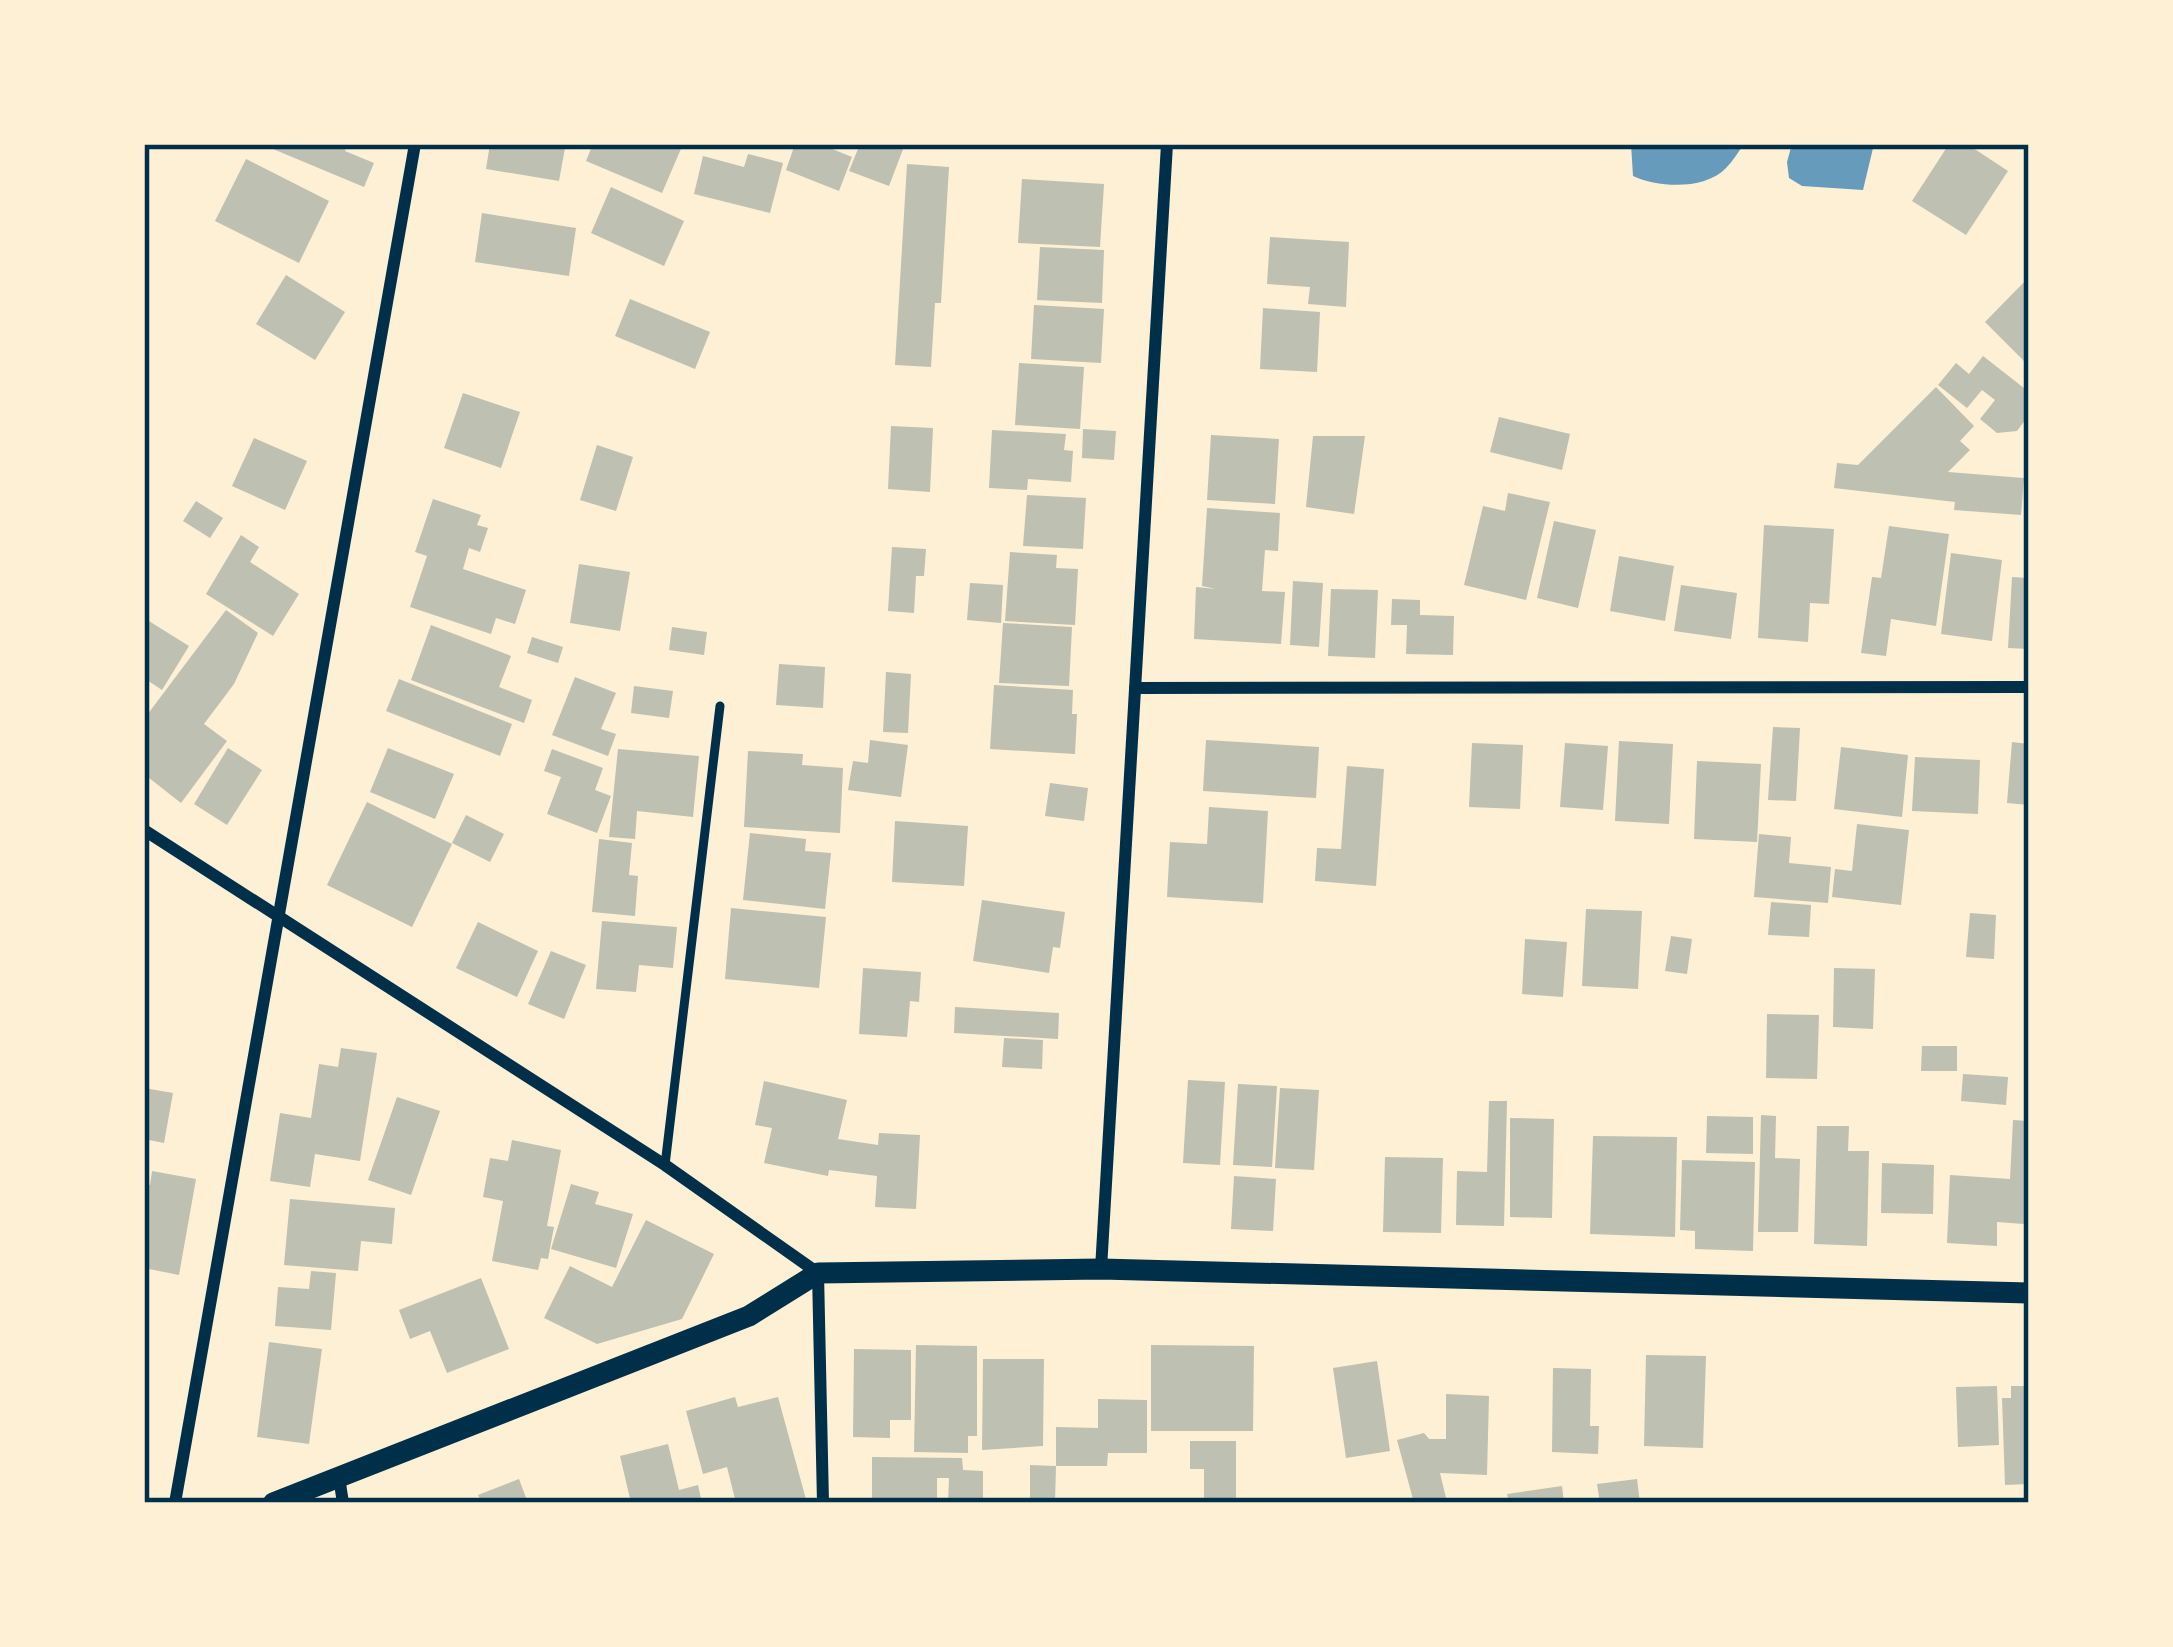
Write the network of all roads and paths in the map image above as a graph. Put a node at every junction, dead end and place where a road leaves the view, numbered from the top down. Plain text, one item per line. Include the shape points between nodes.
1 (415, 144) edge
2 (1166, 144) edge
3 (2029, 687) edge
4 (1135, 688) junction
5 (720, 706) dead end
6 (144, 830) edge
7 (280, 914) junction
8 (665, 1165) junction
9 (1101, 1269) junction
10 (818, 1273) junction
11 (2029, 1293) edge
12 (339, 1477) junction
13 (175, 1503) edge
14 (273, 1503) edge
15 (343, 1503) edge
16 (823, 1503) edge

1 - 7 street
2 - 4 street
3 - 4 street
4 - 9 street
5 - 8 lane
6 - 7 street
7 - 8 street
7 - 13 street
8 - 10 street
9 - 10 street
9 - 11 street
10 - 12 street via 749,1316
10 - 16 street
12 - 14 street
12 - 15 street

